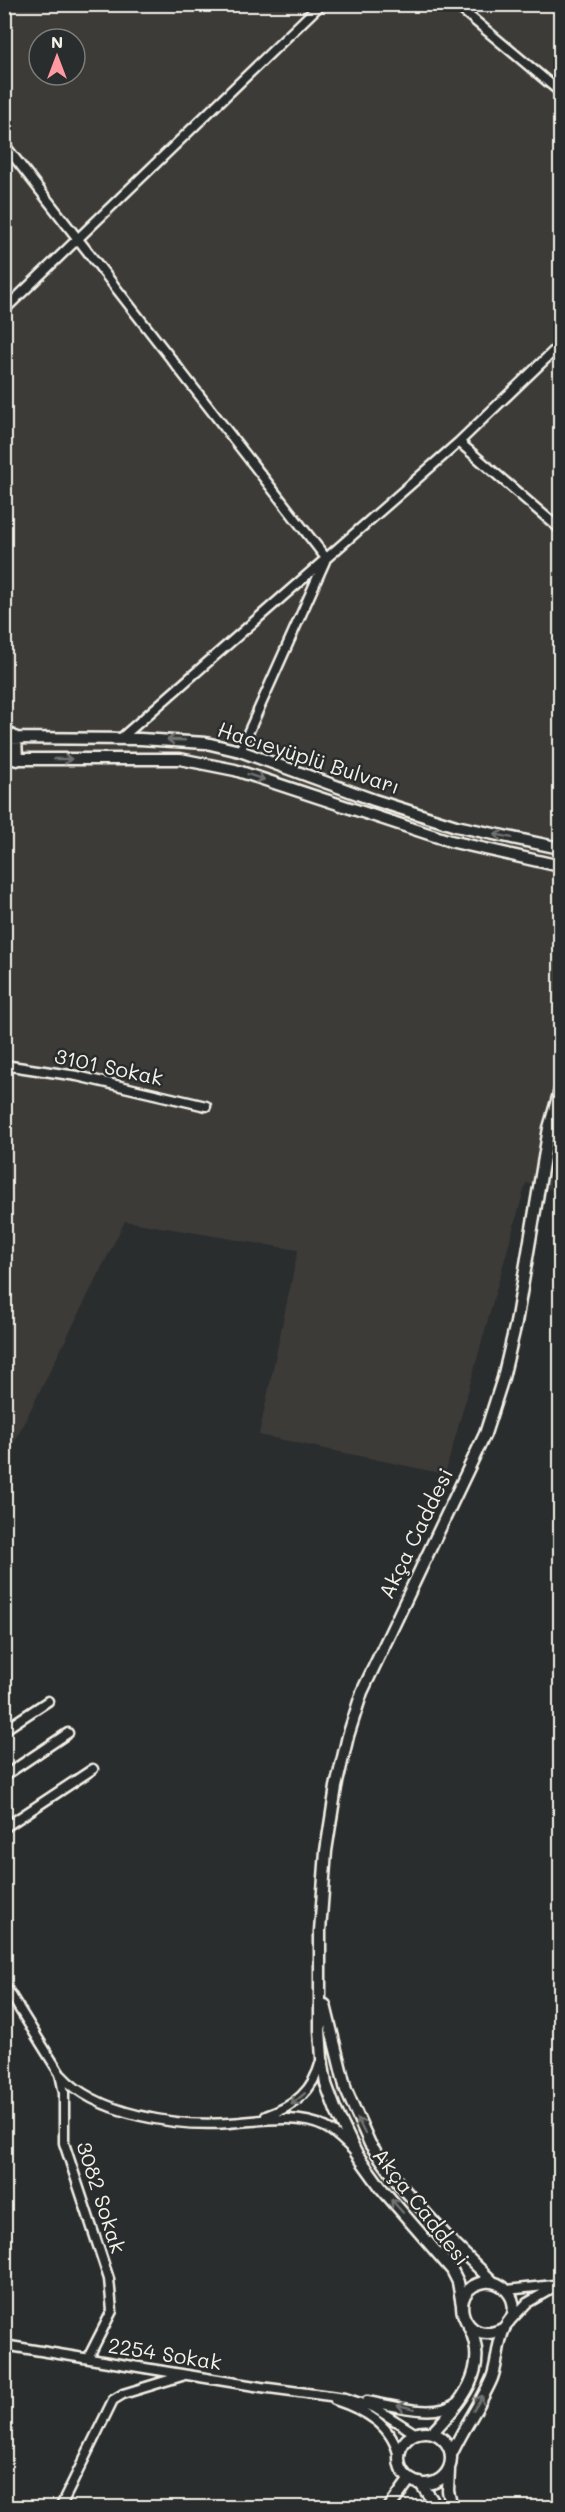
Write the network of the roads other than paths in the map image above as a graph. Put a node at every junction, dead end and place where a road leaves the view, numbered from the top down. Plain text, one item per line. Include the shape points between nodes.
1 (321, 4) edge
2 (455, 4) edge
3 (561, 92) edge
4 (4, 144) edge
5 (79, 241) junction
6 (4, 310) edge
7 (561, 345) edge
8 (459, 442) junction
9 (561, 529) edge
10 (326, 558) junction
11 (4, 730) edge
12 (4, 738) edge
13 (16, 738) junction
14 (120, 739) junction
15 (240, 751) junction
16 (4, 759) edge
17 (17, 760) junction
18 (456, 826) junction
19 (450, 841) junction
20 (561, 848) edge
21 (561, 866) edge
22 (4, 1065) edge
23 (561, 1090) edge
24 (206, 1106) dead end
25 (48, 1701) dead end
26 (4, 1730) edge
27 (68, 1733) dead end
28 (93, 1769) dead end
29 (4, 1776) edge
30 (4, 1828) edge
31 (4, 1984) edge
32 (322, 1993) junction
33 (322, 2058) junction
34 (60, 2074) junction
35 (254, 2120) junction
36 (356, 2153) junction
37 (493, 2282) junction
38 (561, 2284) edge
39 (507, 2290) junction
40 (462, 2305) junction
41 (466, 2322) junction
42 (507, 2325) junction
43 (4, 2345) edge
44 (88, 2358) junction
45 (185, 2375) junction
46 (320, 2395) junction
47 (345, 2398) junction
48 (461, 2399) junction
49 (432, 2433) junction
50 (416, 2434) junction
51 (451, 2455) junction
52 (399, 2458) junction
53 (449, 2469) junction
54 (416, 2481) junction
55 (60, 2508) edge
56 (389, 2508) edge
57 (438, 2508) edge
58 (452, 2508) edge

1 - 5 street
2 - 3 street
4 - 5 street
5 - 6 street
5 - 10 street
7 - 8 street
8 - 9 street
8 - 10 street
10 - 14 street
10 - 15 street
11 - 13 street
12 - 13 street, Hacıeyüplü Bulvarı
13 - 14 street, Hacıeyüplü Bulvarı
13 - 17 street
15 -> 14 street, Hacıeyüplü Bulvarı via 184,740
15 - 18 street, Hacıeyüplü Bulvarı
16 - 17 street, Hacıeyüplü Bulvarı
17 -> 19 street, Hacıeyüplü Bulvarı via 200,762
18 - 19 street
20 -> 18 street, Hacıeyüplü Bulvarı
19 - 21 street, Hacıeyüplü Bulvarı
22 - 24 street, 3101 Sokak via 77,1076
23 - 32 street, Akça Caddesi via 549,1128 516,1323 485,1434 379,1653 348,1736 326,1851 320,1931
25 - 26 street
27 - 29 street
28 - 30 street
31 - 34 street, 3082 Sokak
32 - 33 street, Akça Caddesi
37 -> 32 street, Akça Caddesi via 400,2185 370,2144 346,2090
33 -> 35 street via 310,2088 296,2102
33 - 36 street, Akça Caddesi via 336,2111
34 - 35 street via 86,2096 142,2115 196,2122
34 - 44 street, 3082 Sokak via 64,2143 104,2260 111,2296 112,2311
35 - 36 street via 281,2118 324,2126
40 -> 36 street, Akça Caddesi via 452,2270
37 - 39 street, Akça Caddesi
37 - 40 street, Akça Caddesi via 476,2284
38 - 39 street
38 - 42 street via 527,2303
39 - 42 street via 514,2306
40 - 41 street, Akça Caddesi
41 - 42 street via 479,2332 496,2332
41 - 48 street, Akça Caddesi via 475,2340 477,2360
51 -> 42 street via 490,2381
43 - 44 street, 2254 Sokak
44 - 45 street, 2254 Sokak
45 - 46 street, 2254 Sokak
45 - 55 street via 113,2400
46 - 47 street, 2254 Sokak
46 - 52 street, 2254 Sokak via 374,2419 391,2435
48 -> 47 street, 2254 Sokak via 448,2408 428,2411
47 - 50 street, 2254 Sokak via 375,2408
48 - 49 street, Akça Caddesi
49 - 50 street
49 - 51 street via 445,2441
50 - 52 street via 404,2443
51 - 53 street
52 - 54 street via 401,2466
53 - 54 street via 437,2481
53 - 58 street
54 - 56 street
54 - 57 street

